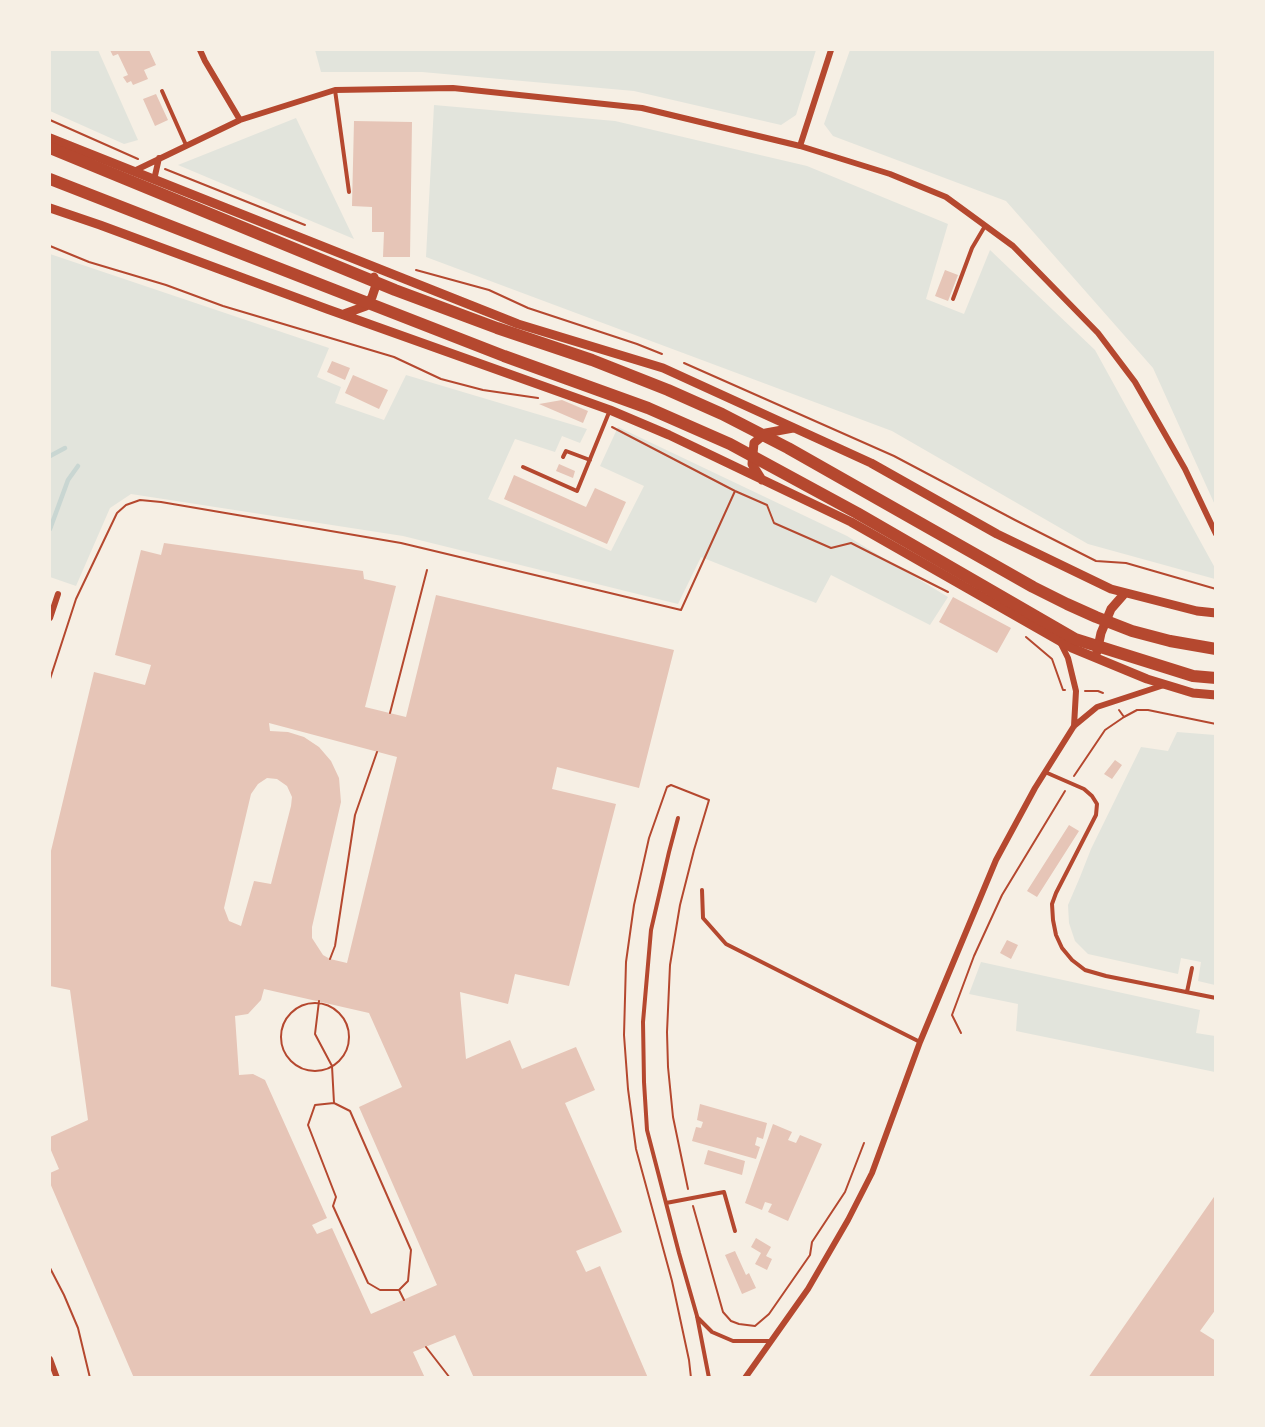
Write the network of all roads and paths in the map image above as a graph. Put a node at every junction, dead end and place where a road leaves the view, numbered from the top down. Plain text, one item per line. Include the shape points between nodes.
1 (200, 50) edge
2 (831, 50) edge
3 (335, 90) junction
4 (162, 92) dead end
5 (240, 120) junction
6 (50, 138) edge
7 (186, 146) junction
8 (800, 146) junction
9 (50, 148) edge
10 (159, 158) junction
11 (134, 171) junction
12 (50, 179) edge
13 (154, 180) junction
14 (349, 192) dead end
15 (50, 208) edge
16 (985, 225) junction
17 (50, 246) edge
18 (370, 266) junction
19 (953, 299) dead end
20 (344, 314) junction
21 (548, 397) dead end
22 (610, 410) junction
23 (605, 423) junction
24 (794, 428) junction
25 (563, 457) dead end
26 (590, 460) junction
27 (523, 467) dead end
28 (762, 480) junction
29 (735, 491) junction
30 (1215, 534) edge
31 (427, 570) dead end
32 (1125, 593) junction
33 (58, 594) dead end
34 (952, 594) dead end
35 (1215, 613) edge
36 (50, 618) edge
37 (1020, 632) dead end
38 (1059, 640) junction
39 (1215, 649) edge
40 (1096, 657) junction
41 (1215, 678) edge
42 (50, 679) edge
43 (1165, 684) junction
44 (1076, 692) junction
45 (1215, 695) edge
46 (1112, 701) junction
47 (390, 713) dead end
48 (1124, 717) junction
49 (1215, 724) edge
50 (1074, 726) junction
51 (377, 752) dead end
52 (1045, 772) junction
53 (1069, 783) junction
54 (709, 800) dead end
55 (678, 818) dead end
56 (702, 890) dead end
57 (330, 959) dead end
58 (1192, 968) dead end
59 (1187, 992) junction
60 (1215, 998) edge
61 (319, 1002) junction
62 (961, 1033) dead end
63 (920, 1042) junction
64 (332, 1066) junction
65 (334, 1103) junction
66 (864, 1143) dead end
67 (691, 1198) junction
68 (666, 1203) junction
69 (735, 1231) dead end
70 (50, 1268) edge
71 (399, 1290) junction
72 (404, 1299) dead end
73 (697, 1316) junction
74 (771, 1341) junction
75 (426, 1347) dead end
76 (50, 1359) edge
77 (57, 1377) edge
78 (90, 1377) edge
79 (450, 1377) edge
80 (709, 1377) edge
81 (745, 1377) edge

1 - 5 street
2 - 8 street
3 - 5 street
3 - 8 street via 453,88 642,108
3 - 14 lane
4 - 7 lane
5 - 7 street
6 - 11 main road
7 - 10 street
8 - 16 street via 890,174 946,197
9 - 39 highway via 395,290 668,390 788,448 1067,604 1132,631
10 - 11 street
10 - 13 street
11 - 13 main road
12 - 41 highway via 648,408 769,465 1075,639 1193,675
13 - 18 main road
15 - 20 main road
16 - 19 lane
16 - 30 street via 1013,246 1098,333 1135,382 1185,469
17 - 21 path via 223,306 394,357 441,379 483,390
18 - 20 main road via 376,285 372,297 366,306
18 - 24 main road via 518,324 663,368
20 - 22 main road
22 - 23 lane
22 - 28 main road
23 - 26 lane
23 - 29 path
24 - 28 main road via 766,433 754,442 753,464
24 - 32 main road via 871,464 997,534 1111,590
25 - 26 lane via 566,451
26 - 27 lane via 577,490
28 - 38 main road via 851,522
29 - 34 path via 766,505 774,523 831,548 851,543
29 - 42 path via 681,610 400,543 140,500 117,513 76,599
31 - 47 path
32 - 35 main road
32 - 40 main road via 1111,609
33 - 36 street
37 - 44 path via 1052,659 1063,690
38 - 40 main road
38 - 44 street
40 - 43 main road
43 - 45 main road
43 - 46 street
44 - 46 path via 1098,691
44 - 50 street
46 - 48 path
46 - 50 street via 1097,707
48 - 49 path via 1148,710
48 - 53 path via 1105,730
50 - 52 street
51 - 57 path via 355,815
52 - 53 lane
52 - 63 street via 996,860
53 - 59 lane via 1084,789 1097,804 1096,815 1052,904 1062,948 1085,970
53 - 62 path via 1002,895 974,956 952,1015
54 - 67 path via 680,905 670,965 667,1021 673,1117
55 - 68 lane via 651,930 643,1022 647,1130
56 - 63 lane via 703,918 726,944
58 - 59 lane
59 - 60 lane
61 - 64 path via 315,1034
61 - 64 path via 338,1012 348,1030 346,1050
61 - 64 path via 296,1008 287,1016 280,1038 289,1060 299,1067 322,1070
63 - 74 street via 872,1173 808,1290
64 - 65 path
65 - 71 path via 350,1111 411,1250 408,1281
65 - 71 path via 315,1105 308,1125 336,1197 333,1206 368,1283 380,1290
66 - 67 path via 844,1192 813,1242 810,1255 769,1314 754,1326 731,1321 723,1312
67 - 68 lane
67 - 69 lane via 724,1192
68 - 73 lane
70 - 78 path via 78,1328
71 - 72 path
73 - 74 lane via 712,1332 733,1341
73 - 80 lane
74 - 81 street
75 - 79 path
76 - 77 street

